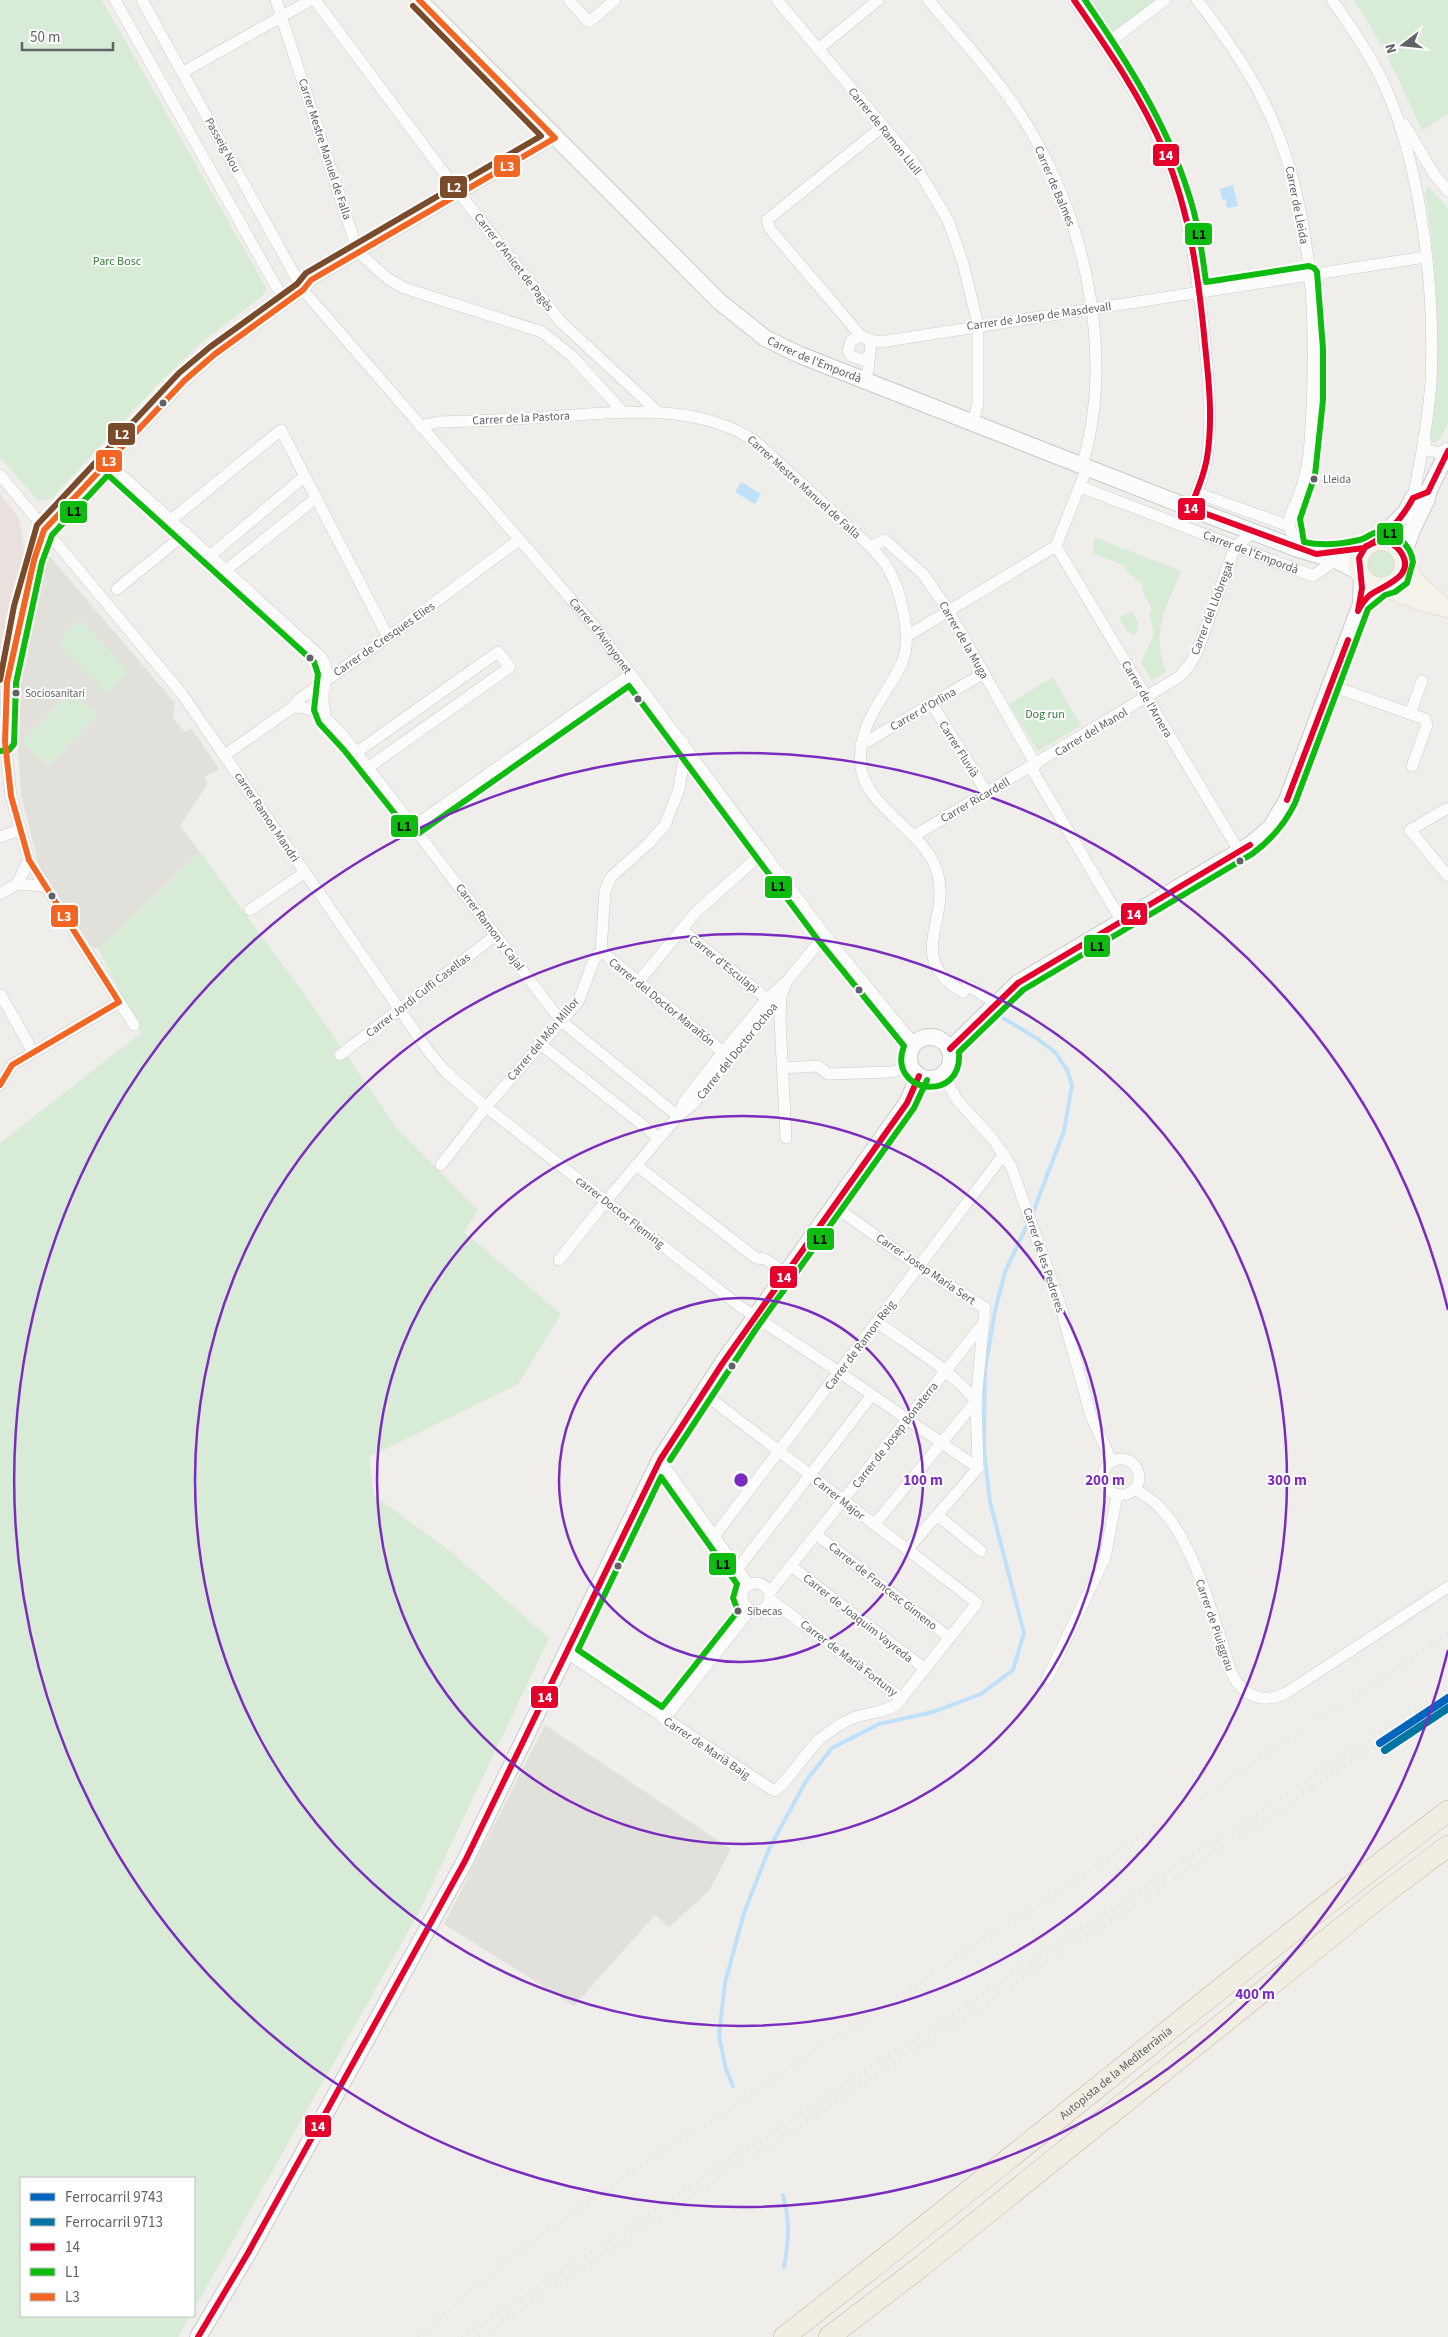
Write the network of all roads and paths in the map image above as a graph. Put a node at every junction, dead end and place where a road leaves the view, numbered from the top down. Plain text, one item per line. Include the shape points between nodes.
1 (115, 0) edge
2 (142, 0) edge
3 (276, 0) edge
4 (311, 0) edge
5 (315, 0) edge
6 (419, 0) edge
7 (568, 0) edge
8 (615, 0) edge
9 (777, 0) edge
10 (878, 0) edge
11 (928, 0) edge
12 (1166, 0) edge
13 (1197, 0) edge
14 (1332, 0) edge
15 (1075, 1) edge
16 (282, 16) junction
17 (1105, 45) junction
18 (818, 49) junction
19 (182, 72) junction
20 (1390, 98) junction
21 (882, 127) junction
22 (555, 138) junction
23 (1434, 174) junction
24 (1415, 181) junction
25 (1448, 191) edge
26 (459, 194) junction
27 (358, 252) junction
28 (1425, 257) junction
29 (1309, 275) junction
30 (277, 288) dead end
31 (303, 290) junction
32 (1199, 292) junction
33 (1091, 309) junction
34 (978, 325) junction
35 (861, 338) junction
36 (880, 342) junction
37 (848, 351) junction
38 (870, 354) junction
39 (836, 370) junction
40 (863, 382) junction
41 (623, 412) junction
42 (658, 412) junction
43 (972, 424) junction
44 (420, 426) junction
45 (1424, 439) junction
46 (1448, 450) edge
47 (108, 463) junction
48 (1084, 467) junction
49 (0, 476) edge
50 (306, 476) junction
51 (1081, 487) junction
52 (1197, 493) junction
53 (1421, 495) junction
54 (316, 498) junction
55 (1190, 508) junction
56 (171, 520) junction
57 (1290, 526) junction
58 (44, 530) junction
59 (1253, 532) junction
60 (186, 533) junction
61 (519, 540) junction
62 (1371, 545) junction
63 (1056, 546) junction
64 (871, 547) junction
65 (1235, 547) junction
66 (1298, 549) junction
67 (1316, 554) junction
68 (211, 555) junction
69 (1404, 559) junction
70 (1336, 560) junction
71 (226, 570) junction
72 (1361, 574) junction
73 (1382, 587) junction
74 (116, 589) dead end
75 (1361, 604) junction
76 (1448, 608) edge
77 (948, 610) junction
78 (907, 636) junction
79 (388, 638) junction
80 (984, 673) junction
81 (631, 674) junction
82 (328, 678) junction
83 (1422, 681) dead end
84 (1332, 686) junction
85 (1146, 699) junction
86 (932, 704) junction
87 (293, 707) junction
88 (1410, 714) junction
89 (324, 716) junction
90 (2, 742) edge
91 (683, 742) junction
92 (861, 745) junction
93 (357, 752) junction
94 (225, 755) junction
95 (1033, 766) junction
96 (1412, 766) dead end
97 (368, 767) junction
98 (987, 794) junction
99 (1448, 808) edge
100 (414, 826) junction
101 (19, 830) junction
102 (914, 836) junction
103 (0, 837) edge
104 (764, 852) junction
105 (1239, 852) junction
106 (28, 860) junction
107 (304, 873) junction
108 (1448, 876) edge
109 (17, 884) junction
110 (43, 886) junction
111 (0, 894) edge
112 (250, 910) dead end
113 (1121, 920) junction
114 (681, 929) junction
115 (496, 934) junction
116 (825, 935) junction
117 (601, 951) junction
118 (787, 981) junction
119 (638, 982) junction
120 (1, 995) dead end
121 (781, 996) junction
122 (767, 999) junction
123 (119, 1002) junction
124 (995, 1003) junction
125 (398, 1009) junction
126 (561, 1021) junction
127 (134, 1025) dead end
128 (539, 1043) junction
129 (914, 1044) junction
130 (950, 1049) junction
131 (33, 1052) junction
132 (723, 1052) junction
133 (340, 1055) dead end
134 (783, 1068) junction
135 (915, 1072) junction
136 (944, 1075) junction
137 (0, 1085) edge
138 (486, 1107) junction
139 (678, 1116) junction
140 (659, 1138) junction
141 (786, 1138) dead end
142 (1004, 1154) junction
143 (441, 1165) dead end
144 (636, 1165) junction
145 (606, 1201) junction
146 (834, 1206) junction
147 (559, 1260) dead end
148 (918, 1266) junction
149 (786, 1273) junction
150 (755, 1318) junction
151 (877, 1322) junction
152 (982, 1325) junction
153 (946, 1371) junction
154 (840, 1372) junction
155 (702, 1392) junction
156 (872, 1395) junction
157 (976, 1401) junction
158 (906, 1419) junction
159 (943, 1444) junction
160 (780, 1451) junction
161 (660, 1460) junction
162 (1112, 1462) junction
163 (978, 1468) junction
164 (810, 1475) junction
165 (1135, 1489) junction
166 (1117, 1495) junction
167 (844, 1501) junction
168 (937, 1515) junction
169 (874, 1525) junction
170 (715, 1535) junction
171 (817, 1535) junction
172 (907, 1550) junction
173 (981, 1551) dead end
174 (791, 1566) junction
175 (738, 1568) junction
176 (748, 1584) junction
177 (1448, 1587) edge
178 (771, 1596) junction
179 (750, 1610) junction
180 (950, 1638) junction
181 (566, 1653) junction
182 (925, 1669) junction
183 (1047, 1679) dead end
184 (902, 1698) junction
185 (664, 1719) junction
186 (1448, 1811) edge
187 (1448, 1846) edge
188 (198, 2337) edge
189 (784, 2337) edge
190 (829, 2337) edge

1 - 30 street, Passeig Nou
2 - 19 street, Passeig Nou
3 - 16 street, Carrer Mestre Manuel de Falla
4 - 16 street
5 - 26 street, Carrer d'Anicet de Pagès
6 - 22 street, Carrer de l'Empordà
7 - 8 street via 589,22
9 - 18 street, Carrer de Ramon Llull
10 - 18 street
11 - 33 street, Carrer de Balmes via 1010,99 1039,147 1072,222
12 - 17 street
13 - 29 street, Carrer de Lleida via 1232,46 1262,98 1286,155 1300,209
14 - 20 street via 1364,46
15 - 17 street
16 - 19 street
16 - 27 street, Carrer Mestre Manuel de Falla
17 - 32 street via 1144,108 1166,154 1180,196
18 - 21 street, Carrer de Ramon Llull
19 - 31 street, Passeig Nou
20 - 23 street
20 - 24 street
21 - 34 street, Carrer de Ramon Llull via 912,160 948,220 963,263
21 - 35 street via 767,220 770,229
22 - 26 street
22 - 39 street, Carrer de l'Empordà via 747,326 779,346
23 - 24 street
23 - 25 street
24 - 28 street
26 - 27 street
26 - 42 street, Carrer d'Anicet de Pagès via 561,322
27 - 31 street via 311,280
27 - 41 street via 387,278 404,288 542,332 571,355
28 - 29 street, Carrer de Josep de Masdevall
28 - 45 street via 1431,341
29 - 32 street, Carrer de Josep de Masdevall
29 - 57 street, Carrer de Lleida via 1314,359 1310,449 1301,489 1290,516
31 - 44 street, Carrer d'Avinyonet
31 - 47 street via 185,380
32 - 33 street, Carrer de Josep de Masdevall
32 - 52 street via 1210,424 1206,461
33 - 34 street, Carrer de Josep de Masdevall
33 - 48 street, Carrer de Balmes via 1096,394
34 - 36 street, Carrer de Josep de Masdevall
34 - 43 street, Carrer de Ramon Llull via 978,404
35 - 36 street
35 - 37 street via 848,346
35 - 38 street via 871,344
36 - 38 street
37 - 38 street via 857,360 863,360
37 - 39 street via 842,354
38 - 40 street
39 - 40 street, Carrer de l'Empordà
40 - 43 street, Carrer de l'Empordà
41 - 42 street, Carrer Mestre Manuel de Falla
41 - 44 street, Carrer de la Pastora via 438,422
42 - 64 street, Carrer Mestre Manuel de Falla via 715,421 740,431
43 - 48 street, Carrer de l'Empordà
44 - 61 street, Carrer d'Avinyonet
45 - 46 street via 1428,450 1440,453
45 - 53 street
46 - 53 street
47 - 56 street
47 - 58 street
48 - 51 street, Carrer de Balmes
48 - 55 street, Carrer de l'Empordà
49 - 58 street, carrer Ramon Mandri
50 - 54 street
50 - 56 street via 281,430
50 - 68 street
51 - 63 street, Carrer de Balmes
51 - 65 street, Carrer de l'Empordà
52 - 55 street
52 - 57 street
53 - 62 street
53 - 69 street via 1427,499 1412,530
54 - 71 street
54 - 79 street
55 - 59 street, Carrer de l'Empordà
56 - 60 street
57 - 66 street
58 - 90 street via 34,560 7,682
58 - 94 street, carrer Ramon Mandri via 155,659
59 - 65 street, Carrer del Llobregat
59 - 66 street, Carrer de l'Empordà
60 - 68 street
60 - 74 street
61 - 79 street, Carrer de Cresques Elies
61 - 81 street, Carrer d'Avinyonet via 597,629
62 - 67 street, Carrer de l'Empordà
62 - 69 main road via 1393,544
62 - 72 main road via 1359,558
63 - 77 street
63 - 85 street, Carrer de l'Arnera
64 - 77 street, Carrer de la Muga via 885,540 923,574
64 - 78 street, Carrer Mestre Manuel de Falla via 887,567 898,591
65 - 70 street, Carrer de l'Empordà via 1313,576
65 - 85 street, Carrer del Llobregat via 1213,611 1189,666 1179,677
66 - 67 street, Carrer de l'Empordà
67 - 70 street, Carrer de l'Empordà
68 - 71 street
69 - 73 main road via 1400,577 1395,583
69 - 76 main road via 1421,587
70 - 72 street, Carrer de l'Empordà
71 - 82 street via 321,657 327,666
72 - 73 main road via 1370,584
72 - 75 street
73 - 75 street
73 - 76 main road
75 - 84 street
77 - 78 street
77 - 80 street, Carrer de la Muga
78 - 92 street, Carrer Mestre Manuel de Falla via 902,662 865,726
79 - 82 street, Carrer de Cresques Elies
80 - 86 street, Carrer d'Orlina
80 - 95 street, Carrer de la Muga
81 - 91 street, Carrer d'Avinyonet
81 - 100 street
82 - 87 street, Carrer de Cresques Elies
82 - 89 street
83 - 88 street
84 - 88 street
84 - 105 street via 1282,809 1265,834
85 - 95 street, Carrer del Manol
85 - 105 street, Carrer de l'Arnera
86 - 92 street, Carrer d'Orlina
86 - 98 street, Carrer Fluvià
87 - 89 street, Carrer Ramon y Cajal via 307,707
87 - 94 street, Carrer de Cresques Elies
88 - 96 street via 1425,720 1428,725
89 - 93 street, Carrer Ramon y Cajal
90 - 101 street
91 - 104 street, Carrer d'Avinyonet
91 - 117 street, Carrer del Món Millor via 679,789 665,825 612,877 605,891
92 - 102 street, Carrer Mestre Manuel de Falla via 861,768 870,788 892,816
93 - 97 street, Carrer Ramon y Cajal
93 - 97 street via 498,652 510,666
94 - 107 street, carrer Ramon Mandri
95 - 98 street, Carrer Ricardell
95 - 113 street, Carrer de la Muga
97 - 100 street, Carrer Ramon y Cajal
98 - 102 street, Carrer Ricardell
99 - 108 street via 1410,830
100 - 115 street, Carrer Ramon y Cajal
101 - 103 street
101 - 106 street
102 - 124 street, Carrer Mestre Manuel de Falla via 935,865 942,887 932,940 933,959 943,977 958,989 963,992 968,985
104 - 114 street
104 - 116 street, Carrer d'Avinyonet
105 - 113 street
106 - 109 street
106 - 110 street
107 - 112 street
107 - 125 street, carrer Ramon Mandri
109 - 110 street
109 - 111 street
110 - 123 street
113 - 124 street via 1018,983
114 - 119 street
114 - 122 street, Carrer d'Esculapi
115 - 125 street, Carrer Jordi Cuffi Casellas
115 - 126 street, Carrer Ramon y Cajal
116 - 118 street, Carrer del Doctor Ochoa
116 - 129 street, Carrer d'Avinyonet
117 - 119 street, Carrer del Doctor Marañón
117 - 126 street, Carrer del Món Millor via 594,960 578,1002
118 - 121 street, Carrer del Doctor Ochoa
118 - 122 street, Carrer del Doctor Ochoa
119 - 132 street, Carrer del Doctor Marañón
120 - 131 street
121 - 134 street
121 - 139 street, Carrer del Doctor Ochoa via 693,1104
122 - 132 street, Carrer del Doctor Ochoa
123 - 127 street
123 - 131 street
124 - 130 street
125 - 133 street, Carrer Jordi Cuffi Casellas
125 - 138 street, carrer Ramon Mandri via 440,1065
126 - 128 street, Carrer del Món Millor
126 - 139 street, Carrer Ramon y Cajal
128 - 138 street, Carrer del Món Millor
128 - 140 street
129 - 130 street via 920,1039 934,1037
129 - 135 street via 909,1055
130 - 136 street via 951,1063
131 - 137 street via 12,1065
132 - 139 street, Carrer del Doctor Ochoa via 684,1102
134 - 135 street via 818,1066 828,1074
134 - 141 street
135 - 136 street via 932,1080
135 - 146 street via 907,1103
136 - 142 street, Carrer de les Pedreres via 957,1100
138 - 143 street, Carrer del Món Millor
138 - 145 street, carrer Doctor Fleming
139 - 140 street, Carrer del Doctor Ochoa
140 - 144 street, Carrer del Doctor Ochoa
142 - 148 street, Carrer de Ramon Reig
142 - 162 street, Carrer de les Pedreres via 1012,1166 1059,1301 1091,1416
144 - 145 street, Carrer del Doctor Ochoa
144 - 149 street via 756,1258
145 - 147 street, Carrer del Doctor Ochoa
145 - 150 street, carrer Doctor Fleming
146 - 148 street, Carrer Josep Maria Sert
146 - 149 street
148 - 151 street, Carrer de Ramon Reig
148 - 152 street, Carrer Josep Maria Sert via 985,1308
149 - 150 street
150 - 154 street, carrer Doctor Fleming
150 - 155 street
151 - 153 street
151 - 154 street, Carrer de Ramon Reig
152 - 153 street, Carrer de Josep Bonaterra
152 - 157 street, Carrer Josep Maria Sert
153 - 157 street
153 - 158 street, Carrer de Josep Bonaterra
154 - 156 street, carrer Doctor Fleming
154 - 160 street, Carrer de Ramon Reig
155 - 160 street, Carrer Major
155 - 161 street
156 - 158 street, carrer Doctor Fleming
156 - 164 street
157 - 159 street
157 - 163 street, Carrer Josep Maria Sert
158 - 159 street, carrer Doctor Fleming
158 - 167 street, Carrer de Josep Bonaterra
159 - 163 street, carrer Doctor Fleming
159 - 169 street
160 - 164 street, Carrer Major
160 - 170 street, Carrer de Ramon Reig
161 - 170 street
161 - 181 street
162 - 165 street via 1123,1460 1133,1464 1139,1479
162 - 166 street via 1105,1470 1104,1480 1108,1490
163 - 168 street
164 - 167 street, Carrer Major
164 - 175 street
165 - 166 street
165 - 177 street, Carrer de Piuiggrau via 1161,1508 1180,1536 1200,1579 1232,1674 1240,1688 1254,1697 1270,1699 1286,1693
166 - 183 street via 1105,1558
167 - 169 street, Carrer Major
167 - 171 street, Carrer de Josep Bonaterra
168 - 172 street
168 - 173 street
169 - 172 street, Carrer Major
170 - 175 street
171 - 174 street, Carrer de Josep Bonaterra
171 - 180 street, Carrer de Francesc Gimeno
172 - 180 street, Carrer Major via 977,1603
174 - 178 street, Carrer de Josep Bonaterra
174 - 182 street, Carrer de Joaquim Vayreda
175 - 176 street
176 - 178 street via 757,1582 765,1585
176 - 179 street via 741,1598
178 - 179 street via 766,1608 759,1612
178 - 184 street, Carrer de Marià Fortuny
179 - 185 street
180 - 182 street
181 - 185 street, Carrer de Marià Baig
181 - 188 street via 460,1869 248,2253
182 - 184 street
184 - 185 street, Carrer de Marià Baig via 892,1708 851,1719 831,1731 811,1747 774,1791
186 - 189 highway, Autopista de la Mediterrània via 1252,1962
187 - 190 highway

